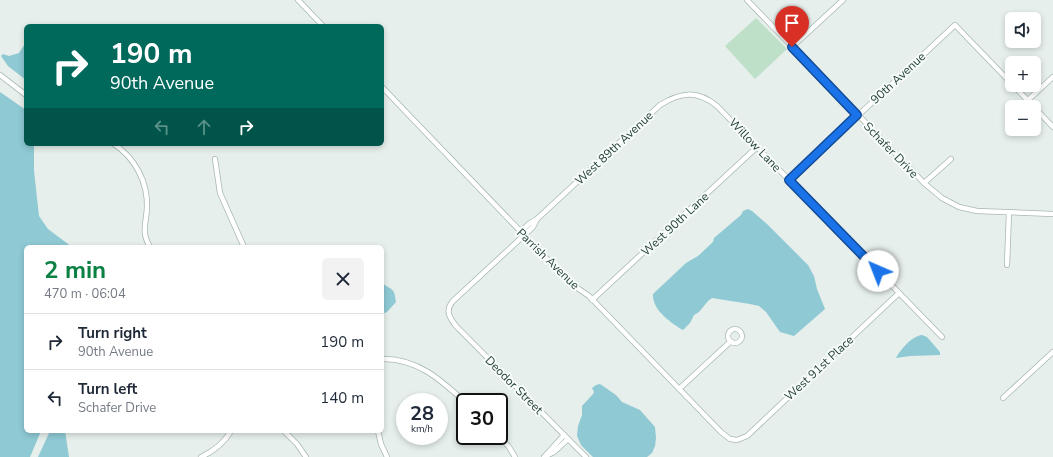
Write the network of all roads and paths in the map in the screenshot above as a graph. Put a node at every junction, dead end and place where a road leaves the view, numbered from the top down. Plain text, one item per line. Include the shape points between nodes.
1 (298, 0) edge
2 (747, 0) edge
3 (843, 0) edge
4 (321, 24) edge
5 (792, 47) junction
6 (0, 75) edge
7 (1053, 77) edge
8 (1005, 78) edge
9 (384, 89) edge
10 (1019, 92) edge
11 (24, 93) edge
12 (698, 95) joint
13 (1028, 100) joint
14 (1041, 114) edge
15 (857, 115) junction
16 (1053, 127) edge
17 (117, 146) edge
18 (757, 147) junction
19 (215, 159) dead end
20 (951, 159) dead end
21 (789, 180) junction
22 (924, 184) junction
23 (1009, 212) junction
24 (1053, 214) edge
25 (522, 234) junction
26 (149, 245) edge
27 (242, 245) edge
28 (1007, 265) dead end
29 (899, 293) junction
30 (592, 300) junction
31 (448, 310) joint
32 (942, 337) dead end
33 (730, 342) dead end
34 (1053, 352) edge
35 (384, 359) edge
36 (679, 389) junction
37 (456, 394) edge
38 (1003, 398) dead end
39 (229, 433) edge
40 (286, 433) edge
41 (378, 433) edge
42 (564, 435) junction
43 (568, 439) junction
44 (737, 440) joint
45 (507, 445) edge
46 (211, 452) junction
47 (201, 457) edge
48 (214, 457) edge
49 (306, 457) edge
50 (387, 457) edge
51 (515, 457) edge
52 (544, 457) edge
53 (586, 457) edge

1 - 4 street
2 - 5 street, Schafer Drive
3 - 5 street
5 - 15 street, Schafer Drive
6 - 11 street
7 - 13 street
8 - 15 street, 90th Avenue via 955,25
9 - 25 street, Parrish Avenue
10 - 13 street
12 - 18 street, Willow Lane via 717,106
12 - 25 street, West 89th Avenue via 685,94 660,105 538,219 533,227
14 - 16 street
15 - 21 street, 90th Avenue
15 - 22 street, Schafer Drive
17 - 26 street via 133,161 143,179 147,201 144,233
18 - 21 street, Willow Lane
18 - 30 street, West 90th Lane
19 - 27 street via 220,193
20 - 22 street
21 - 29 street, Willow Lane
22 - 23 street, Schafer Drive via 959,207 977,211
23 - 24 street, Schafer Drive
23 - 28 street
25 - 30 street, Parrish Avenue via 570,283
25 - 31 street, West 89th Avenue via 453,301
29 - 32 street, Willow Lane
29 - 44 street, West 91st Place via 747,436
30 - 36 street, Parrish Avenue
31 - 42 street, Deodor Street via 450,319 456,326
33 - 36 street
34 - 38 street
35 - 37 street via 400,360 420,367
36 - 44 street, Parrish Avenue via 722,432 730,439
39 - 46 street
40 - 49 street
41 - 50 street
42 - 43 street, Deodor Street
42 - 52 street
43 - 52 street
43 - 53 street, Deodor Street
45 - 51 street
46 - 47 street
46 - 48 street

